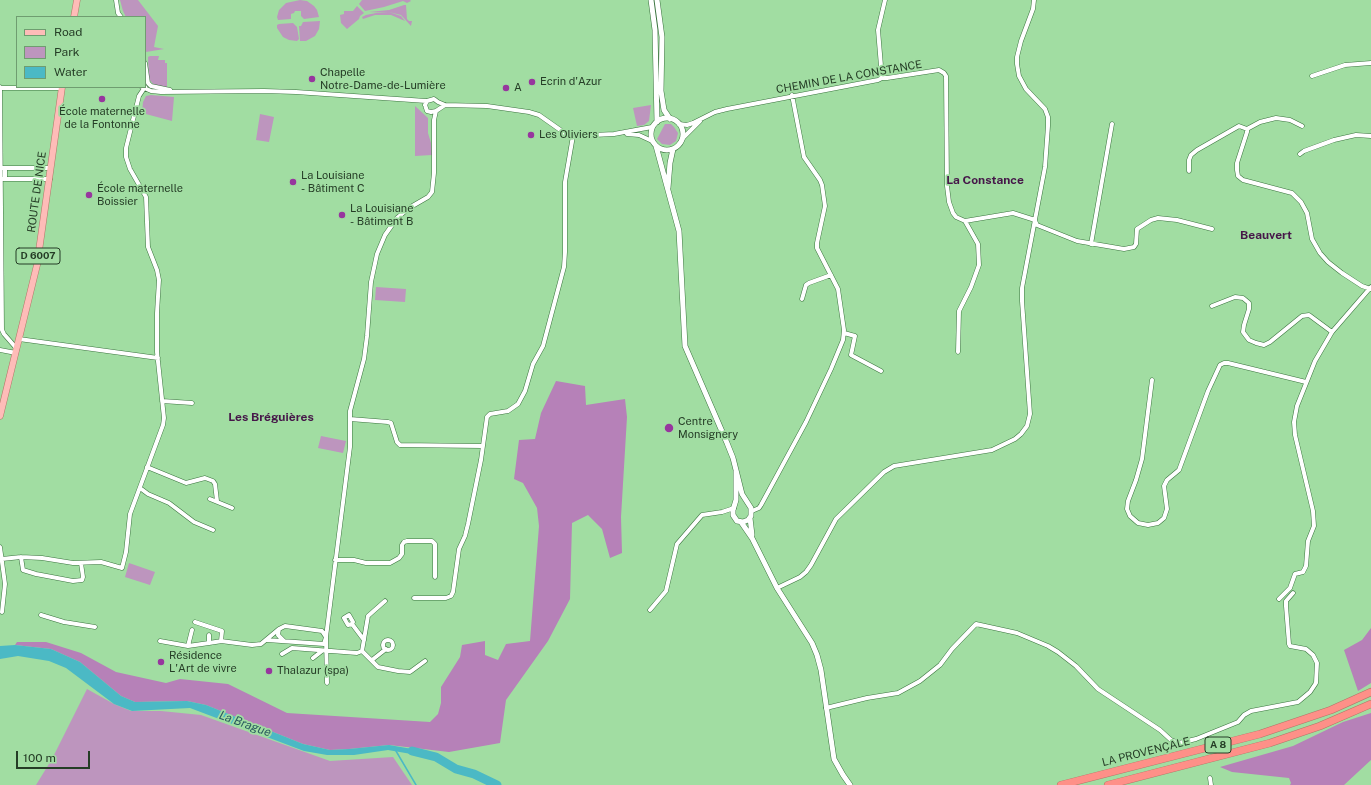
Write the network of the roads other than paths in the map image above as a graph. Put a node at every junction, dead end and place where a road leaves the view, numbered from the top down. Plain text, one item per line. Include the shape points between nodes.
1 (77, 0) edge
2 (116, 0) edge
3 (651, 0) edge
4 (657, 0) edge
5 (885, 0) edge
6 (1034, 0) edge
7 (74, 16) edge
8 (120, 16) edge
9 (1371, 63) edge
10 (1312, 76) dead end
11 (882, 78) junction
12 (146, 87) edge
13 (0, 88) edge
14 (16, 88) edge
15 (62, 88) edge
16 (144, 88) edge
17 (146, 88) edge
18 (204, 92) junction
19 (792, 95) junction
20 (438, 102) junction
21 (426, 103) junction
22 (445, 105) junction
23 (437, 110) junction
24 (429, 112) junction
25 (703, 118) junction
26 (670, 119) junction
27 (434, 120) junction
28 (657, 122) junction
29 (679, 124) junction
30 (1112, 124) dead end
31 (1302, 126) dead end
32 (652, 127) junction
33 (1247, 129) junction
34 (617, 134) junction
35 (572, 136) junction
36 (1371, 136) edge
37 (682, 139) junction
38 (652, 141) junction
39 (656, 146) junction
40 (673, 149) junction
41 (1300, 154) dead end
42 (3, 168) junction
43 (51, 168) junction
44 (1189, 171) dead end
45 (3, 179) junction
46 (50, 179) junction
47 (668, 191) junction
48 (1035, 220) junction
49 (965, 221) junction
50 (1212, 229) dead end
51 (1091, 244) junction
52 (831, 275) junction
53 (1370, 288) edge
54 (802, 299) dead end
55 (1212, 306) dead end
56 (1332, 332) junction
57 (844, 334) junction
58 (19, 339) junction
59 (0, 350) edge
60 (16, 351) junction
61 (958, 352) dead end
62 (158, 358) junction
63 (881, 370) dead end
64 (1152, 380) dead end
65 (1306, 382) junction
66 (162, 402) junction
67 (192, 403) dead end
68 (0, 416) edge
69 (350, 419) junction
70 (482, 446) junction
71 (147, 467) junction
72 (736, 472) junction
73 (140, 488) junction
74 (210, 499) dead end
75 (218, 501) junction
76 (748, 504) junction
77 (735, 507) junction
78 (232, 508) dead end
79 (752, 511) junction
80 (722, 512) junction
81 (733, 515) junction
82 (750, 518) junction
83 (741, 522) junction
84 (213, 530) dead end
85 (752, 538) junction
86 (0, 547) edge
87 (21, 557) junction
88 (2, 559) junction
89 (335, 560) junction
90 (81, 563) junction
91 (435, 577) dead end
92 (777, 588) junction
93 (1293, 594) dead end
94 (414, 598) dead end
95 (1279, 599) dead end
96 (385, 601) dead end
97 (650, 610) dead end
98 (2, 612) dead end
99 (41, 615) dead end
100 (195, 622) dead end
101 (352, 624) dead end
102 (95, 627) dead end
103 (279, 629) junction
104 (192, 630) dead end
105 (209, 635) dead end
106 (326, 637) junction
107 (267, 640) junction
108 (364, 640) junction
109 (160, 641) dead end
110 (222, 641) junction
111 (284, 641) junction
112 (208, 643) junction
113 (188, 646) junction
114 (386, 649) dead end
115 (325, 651) junction
116 (362, 651) junction
117 (282, 654) dead end
118 (313, 658) dead end
119 (372, 660) junction
120 (425, 661) dead end
121 (327, 683) dead end
122 (1371, 692) edge
123 (1371, 704) edge
124 (826, 708) junction
125 (1210, 778) dead end
126 (850, 785) edge
127 (1061, 785) edge
128 (1108, 785) edge
129 (1211, 785) edge

1 - 7 main road
2 - 8 street
3 - 28 street via 655,30
4 - 26 street via 662,42 662,96 664,110
5 - 11 street via 878,30
6 - 48 street via 1016,57 1019,76 1026,89 1045,109 1048,117 1047,151
9 - 10 street via 1345,65
11 - 19 street, CHEMIN DE LA CONSTANCE
11 - 49 street, CHEMIN DE LA CONSTANCE via 939,70 946,76 946,161 949,202 956,217
12 - 18 street
13 - 14 street
13 - 42 street
15 - 43 main road, ROUTE DE NICE / D 6007
16 - 62 street via 139,96 126,157 146,196 148,248 159,280 156,322
17 - 18 street via 161,92
18 - 21 street via 303,92
19 - 25 street, CHEMIN DE LA CONSTANCE via 727,108
19 - 52 street via 804,157 822,184 825,206 817,243
20 - 21 street via 429,99
20 - 22 street
20 - 23 street
21 - 24 street
22 - 23 street
22 - 35 street via 484,106 529,112 539,115
23 - 24 street
23 - 27 street
24 - 27 street
25 - 29 street, CHEMIN DE LA CONSTANCE via 687,125
25 - 37 street, CHEMIN DE LA CONSTANCE
26 - 28 street via 661,119
26 - 29 street
27 - 69 street via 432,192 397,218 385,235 377,254 364,359
28 - 32 street
29 - 37 street
30 - 51 street
31 - 33 street via 1290,120 1276,118
32 - 34 street
32 - 38 street
33 - 44 street via 1239,126 1197,150 1189,160
33 - 53 street via 1237,162 1238,176 1244,180 1292,193 1307,213 1312,239 1320,253 1342,273 1362,286
34 - 35 street
34 - 38 street via 639,135
35 - 70 street via 565,182 564,267 543,346 533,364 518,404 508,411 488,415
36 - 41 street via 1356,135 1334,140
37 - 40 street
38 - 39 street
39 - 40 street via 664,150
39 - 47 street
40 - 47 street
42 - 43 street
42 - 45 street
43 - 46 main road, ROUTE DE NICE / D 6007
45 - 46 street
45 - 60 street via 2,330
46 - 58 main road, ROUTE DE NICE / D 6007 via 37,265
47 - 72 street via 679,231 686,346 727,443
48 - 49 street via 1013,213
48 - 51 street via 1037,225
48 - 92 street via 1022,288 1030,414 1027,426 1008,443 992,450 894,466 884,472 836,519 806,572
49 - 61 street, CHEMIN DE LA CONSTANCE via 978,244 979,264 959,310
50 - 51 street via 1158,218 1137,230 1134,247 1124,249
52 - 54 street via 806,285
52 - 57 street via 841,302
53 - 56 street
55 - 56 street via 1235,297 1243,298 1249,304 1244,332 1249,340 1256,343 1270,342 1302,316 1309,315
56 - 65 street via 1314,361
57 - 63 street via 855,336 851,355
57 - 79 street via 806,422 761,505
58 - 60 main road, ROUTE DE NICE / D 6007
58 - 62 street
59 - 60 street
60 - 68 main road, ROUTE DE NICE / D 6007
62 - 66 street
64 - 65 street via 1142,459 1127,509 1138,523 1148,525 1158,523 1164,518 1167,509 1164,486 1179,470 1220,365 1228,363
65 - 95 street via 1294,422 1314,526 1308,541 1306,566 1303,572 1295,574 1290,588
66 - 67 street
66 - 71 street via 163,424
69 - 70 street via 391,423 400,445
69 - 89 street via 350,447
70 - 94 street via 468,524 459,548 453,592 446,598
71 - 73 street
71 - 75 street via 186,483 205,478 213,481
72 - 76 street via 742,494
72 - 77 street
73 - 84 street via 170,503 194,522
73 - 90 street via 130,514 122,568 101,562
74 - 75 street
75 - 78 street
76 - 77 street via 743,503
76 - 79 street
77 - 80 street
77 - 81 street
79 - 82 street
80 - 81 street
80 - 97 street via 702,515 677,544 666,591
81 - 83 street
82 - 83 street
82 - 85 street
83 - 85 street
85 - 92 street
86 - 88 street
87 - 88 street
87 - 90 street
87 - 90 street via 23,570 73,581 82,580 84,577
88 - 98 street via 5,595
89 - 91 street via 390,563 402,554 404,542 432,541 436,544
89 - 106 street
92 - 124 street via 808,636 817,655
93 - 124 street via 1286,601 1288,644 1306,650 1313,655 1317,663 1316,683 1310,692 1298,702 1251,711 1238,722 1196,739 1179,743 1171,740 1098,689 1058,652 1017,633 976,624 940,665 920,681 898,693
96 - 108 street via 368,616
99 - 102 street
100 - 110 street via 222,631
101 - 108 street
103 - 106 street via 285,626 322,630
103 - 107 street
103 - 111 street via 278,635
104 - 113 street
105 - 112 street
106 - 111 street via 324,644
106 - 115 street
107 - 110 street via 252,645
107 - 111 street
108 - 116 street
109 - 113 street
110 - 112 street
112 - 113 street
114 - 119 street
115 - 116 street via 357,654
115 - 117 street via 292,648
115 - 118 street
115 - 121 street
116 - 119 street
119 - 120 street via 378,667 410,672
122 - 127 highway, LA PROVENÇALE / A 8 via 1331,710 1260,734
123 - 128 highway, LA PROVENÇALE / A 8 via 1276,741
124 - 126 street via 834,759
125 - 129 street

